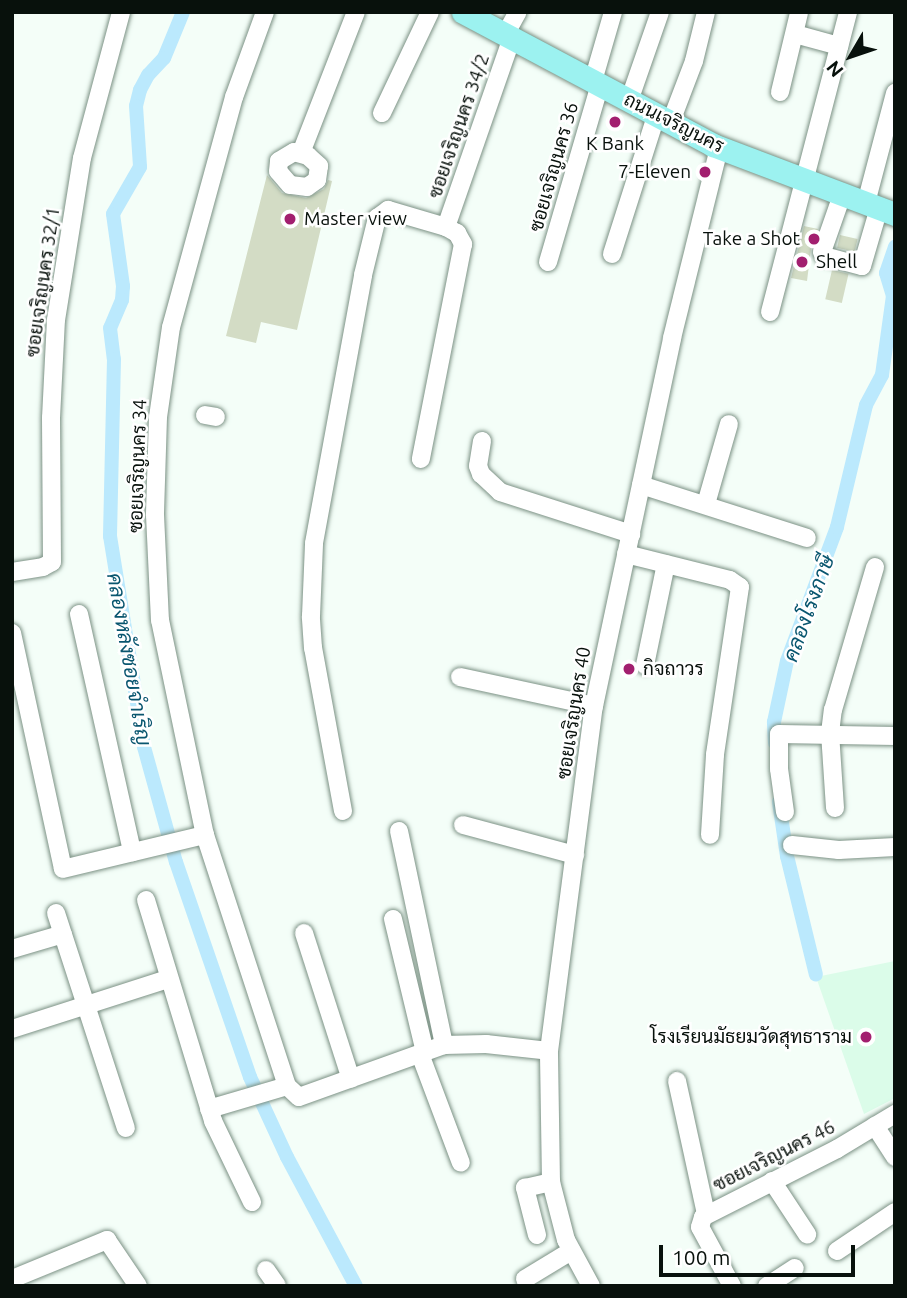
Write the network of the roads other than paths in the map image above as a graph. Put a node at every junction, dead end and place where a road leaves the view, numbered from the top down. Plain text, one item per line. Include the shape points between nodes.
1 (121, 12) edge
2 (265, 12) edge
3 (356, 12) edge
4 (430, 12) edge
5 (518, 12) edge
6 (613, 12) edge
7 (660, 12) edge
8 (706, 12) edge
9 (848, 12) edge
10 (799, 13) edge
11 (469, 14) edge
12 (795, 34) junction
13 (509, 36) junction
14 (839, 46) junction
15 (597, 82) junction
16 (780, 92) dead end
17 (895, 93) edge
18 (629, 101) junction
19 (382, 113) dead end
20 (663, 120) junction
21 (719, 148) junction
22 (302, 153) dead end
23 (806, 182) junction
24 (842, 195) junction
25 (880, 208) edge
26 (446, 227) junction
27 (612, 254) dead end
28 (548, 262) dead end
29 (770, 312) dead end
30 (729, 424) dead end
31 (482, 441) dead end
32 (421, 459) dead end
33 (641, 485) junction
34 (706, 504) junction
35 (631, 534) junction
36 (807, 538) dead end
37 (626, 554) junction
38 (667, 564) junction
39 (875, 567) dead end
40 (12, 572) edge
41 (79, 614) dead end
42 (12, 633) edge
43 (645, 665) dead end
44 (460, 677) dead end
45 (594, 706) junction
46 (830, 733) junction
47 (895, 736) edge
48 (835, 808) dead end
49 (343, 810) dead end
50 (785, 811) dead end
51 (463, 825) dead end
52 (399, 831) dead end
53 (205, 835) junction
54 (710, 835) dead end
55 (792, 845) dead end
56 (895, 847) edge
57 (132, 852) junction
58 (575, 855) junction
59 (146, 900) dead end
60 (57, 913) dead end
61 (393, 919) dead end
62 (304, 933) dead end
63 (63, 934) junction
64 (12, 949) edge
65 (169, 979) junction
66 (86, 1005) junction
67 (12, 1029) edge
68 (444, 1045) junction
69 (549, 1051) junction
70 (422, 1053) junction
71 (351, 1079) junction
72 (677, 1082) dead end
73 (287, 1086) junction
74 (209, 1109) junction
75 (895, 1114) edge
76 (875, 1126) junction
77 (126, 1128) dead end
78 (895, 1157) edge
79 (461, 1163) dead end
80 (772, 1181) junction
81 (551, 1182) junction
82 (252, 1202) dead end
83 (895, 1213) edge
84 (706, 1214) junction
85 (807, 1234) dead end
86 (537, 1235) dead end
87 (571, 1251) junction
88 (837, 1251) dead end
89 (517, 1262) dead end
90 (795, 1268) dead end
91 (266, 1270) dead end
92 (13, 1279) edge
93 (527, 1282) edge
94 (19, 1286) edge
95 (138, 1286) edge
96 (277, 1286) edge
97 (592, 1286) edge
98 (732, 1286) edge
99 (767, 1286) edge

1 - 40 street, ซอยเจริญนคร 32/1 via 82,158 56,320 52,562
2 - 53 street, ซอยเจริญนคร 34 via 234,97 174,311 158,417 155,515 160,620
3 - 22 street
4 - 19 street
5 - 13 street, ซอยเจริญนคร 34/2
6 - 15 street, ซอยเจริญนคร 36
7 - 18 street
8 - 20 street via 691,71
9 - 14 street
10 - 12 street
11 - 13 main road, ถนนเจริญนคร
12 - 14 street
12 - 16 street
13 - 15 main road, ถนนเจริญนคร
13 - 26 street, ซอยเจริญนคร 34/2
14 - 23 street
15 - 18 main road, ถนนเจริญนคร
15 - 28 street, ซอยเจริญนคร 36
17 - 25 street
18 - 20 main road, ถนนเจริญนคร
20 - 21 main road, ถนนเจริญนคร
20 - 27 street
21 - 23 main road, ถนนเจริญนคร
21 - 33 street, ซอยเจริญนคร 40
23 - 24 main road, ถนนเจริญนคร
23 - 29 street
24 - 25 main road, ถนนเจริญนคร
24 - 25 street via 824,256 862,266
26 - 32 street via 461,238 463,251
26 - 49 street via 388,210 377,218 336,410 314,543 311,616
30 - 34 street
31 - 35 street via 478,466 500,492
33 - 34 street
33 - 35 street, ซอยเจริญนคร 40
34 - 36 street
35 - 37 street, ซอยเจริญนคร 40
37 - 38 street
37 - 45 street, ซอยเจริญนคร 40
38 - 43 street
38 - 54 street via 736,582 740,587 715,755
39 - 46 street
41 - 57 street
42 - 57 street via 62,867
44 - 45 street
45 - 58 street, ซอยเจริญนคร 40
46 - 47 street
46 - 48 street
46 - 50 street via 783,732 777,737
51 - 58 street
52 - 68 street
53 - 57 street
53 - 73 street, ซอยเจริญนคร 34
55 - 56 street via 839,850
58 - 69 street, ซอยเจริญนคร 40
59 - 65 street
60 - 63 street
61 - 70 street
62 - 71 street
63 - 64 street
63 - 66 street
65 - 66 street
65 - 74 street
66 - 67 street
66 - 77 street
68 - 69 street
68 - 70 street
69 - 81 street, ซอยเจริญนคร 40
70 - 71 street
70 - 79 street
71 - 73 street via 299,1097
72 - 84 street
73 - 74 street
74 - 82 street
75 - 76 street, ซอยเจริญนคร 46
76 - 78 street
76 - 80 street, ซอยเจริญนคร 46
80 - 84 street, ซอยเจริญนคร 46
80 - 85 street
81 - 86 street via 525,1188
81 - 87 street, ซอยเจริญนคร 40
83 - 88 street
84 - 98 street, ซอยเจริญนคร 46 via 700,1227
87 - 93 street
87 - 97 street, ซอยเจริญนคร 40
89 - 93 street
90 - 99 street
91 - 96 street
92 - 94 street
92 - 95 street via 107,1240

